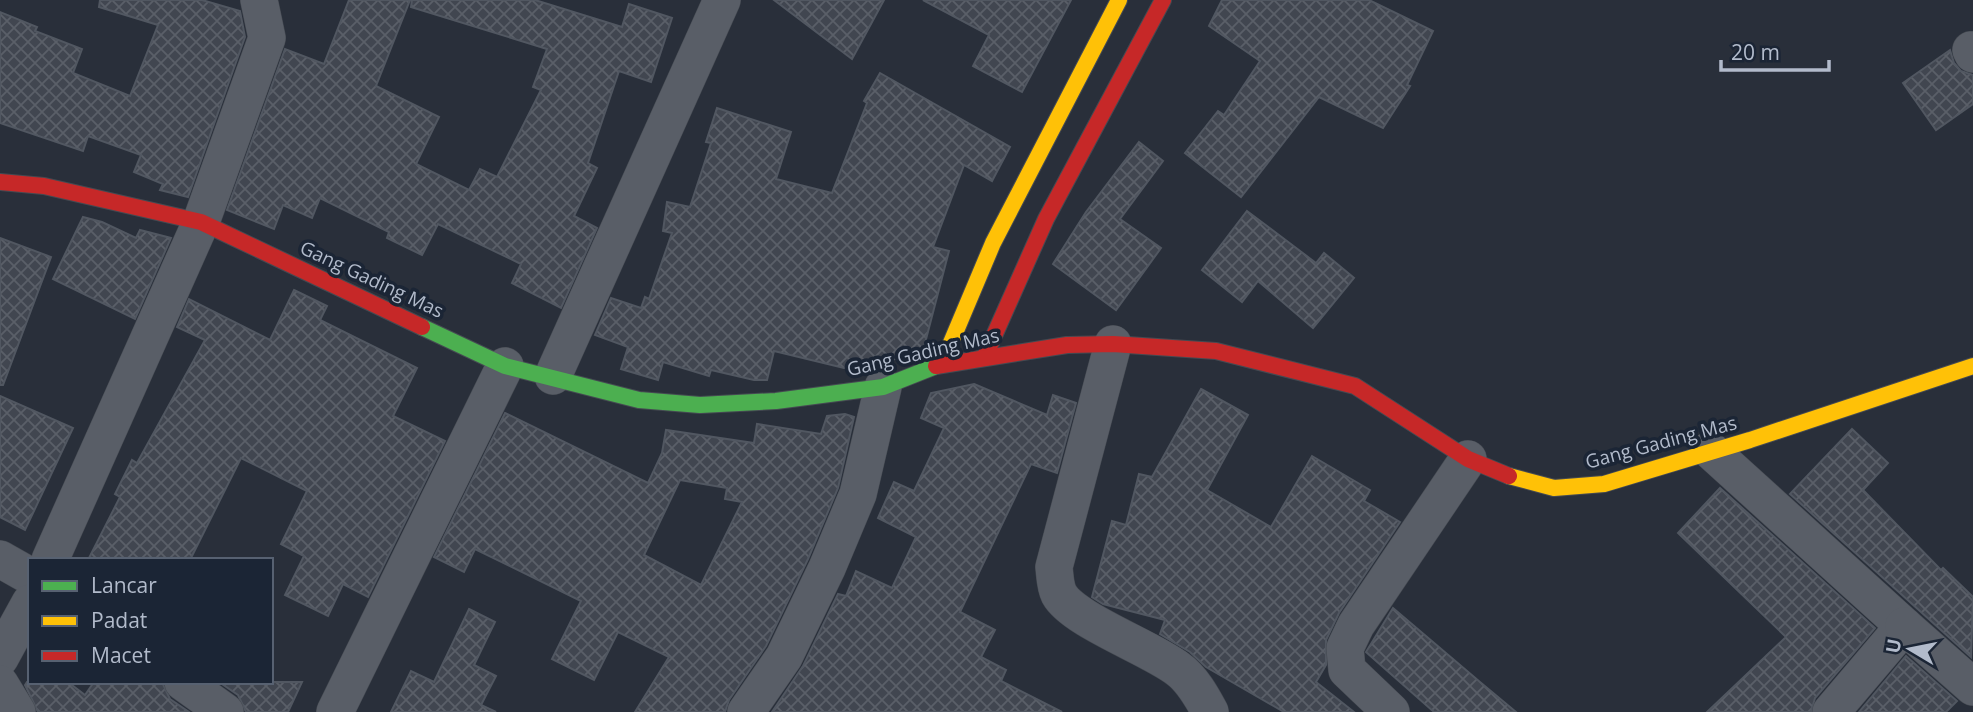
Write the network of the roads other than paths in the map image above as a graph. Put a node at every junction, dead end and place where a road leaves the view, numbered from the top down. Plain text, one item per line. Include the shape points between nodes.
1 (259, 0) edge
2 (722, 0) edge
3 (1119, 0) edge
4 (1163, 0) edge
5 (0, 182) edge
6 (201, 222) junction
7 (1113, 344) junction
8 (985, 356) junction
9 (942, 365) junction
10 (506, 366) junction
11 (1973, 366) edge
12 (553, 376) junction
13 (883, 387) junction
14 (1710, 450) junction
15 (1468, 459) junction
16 (51, 558) edge
17 (0, 559) edge
18 (28, 575) edge
19 (28, 607) edge
20 (1904, 626) junction
21 (0, 658) edge
22 (0, 684) edge
23 (186, 684) edge
24 (1973, 687) edge
25 (17, 712) edge
26 (225, 712) edge
27 (335, 712) edge
28 (746, 712) edge
29 (1210, 712) edge
30 (1391, 712) edge
31 (1831, 712) edge

1 - 6 street via 267,38
2 - 12 street
3 - 9 street via 993,243
4 - 8 street via 1044,218
5 - 6 street, Gang Gading Mas via 44,186
6 - 10 street, Gang Gading Mas
6 - 16 street
7 - 8 street, Gang Gading Mas
7 - 15 street, Gang Gading Mas via 1216,351 1354,386
7 - 29 street via 1054,567 1055,582 1059,596 1075,610 1178,669
8 - 9 street, Gang Gading Mas
9 - 13 street, Gang Gading Mas
10 - 12 street, Gang Gading Mas
10 - 27 street
11 - 14 street, Gang Gading Mas
12 - 13 street, Gang Gading Mas via 639,400 700,405
13 - 28 street via 858,494 832,556 784,657
14 - 15 street, Gang Gading Mas via 1604,484 1554,488 1524,482
14 - 20 street
15 - 30 street via 1345,648 1347,670
17 - 18 street
19 - 21 street
20 - 24 street
20 - 31 street
22 - 25 street
23 - 26 street

